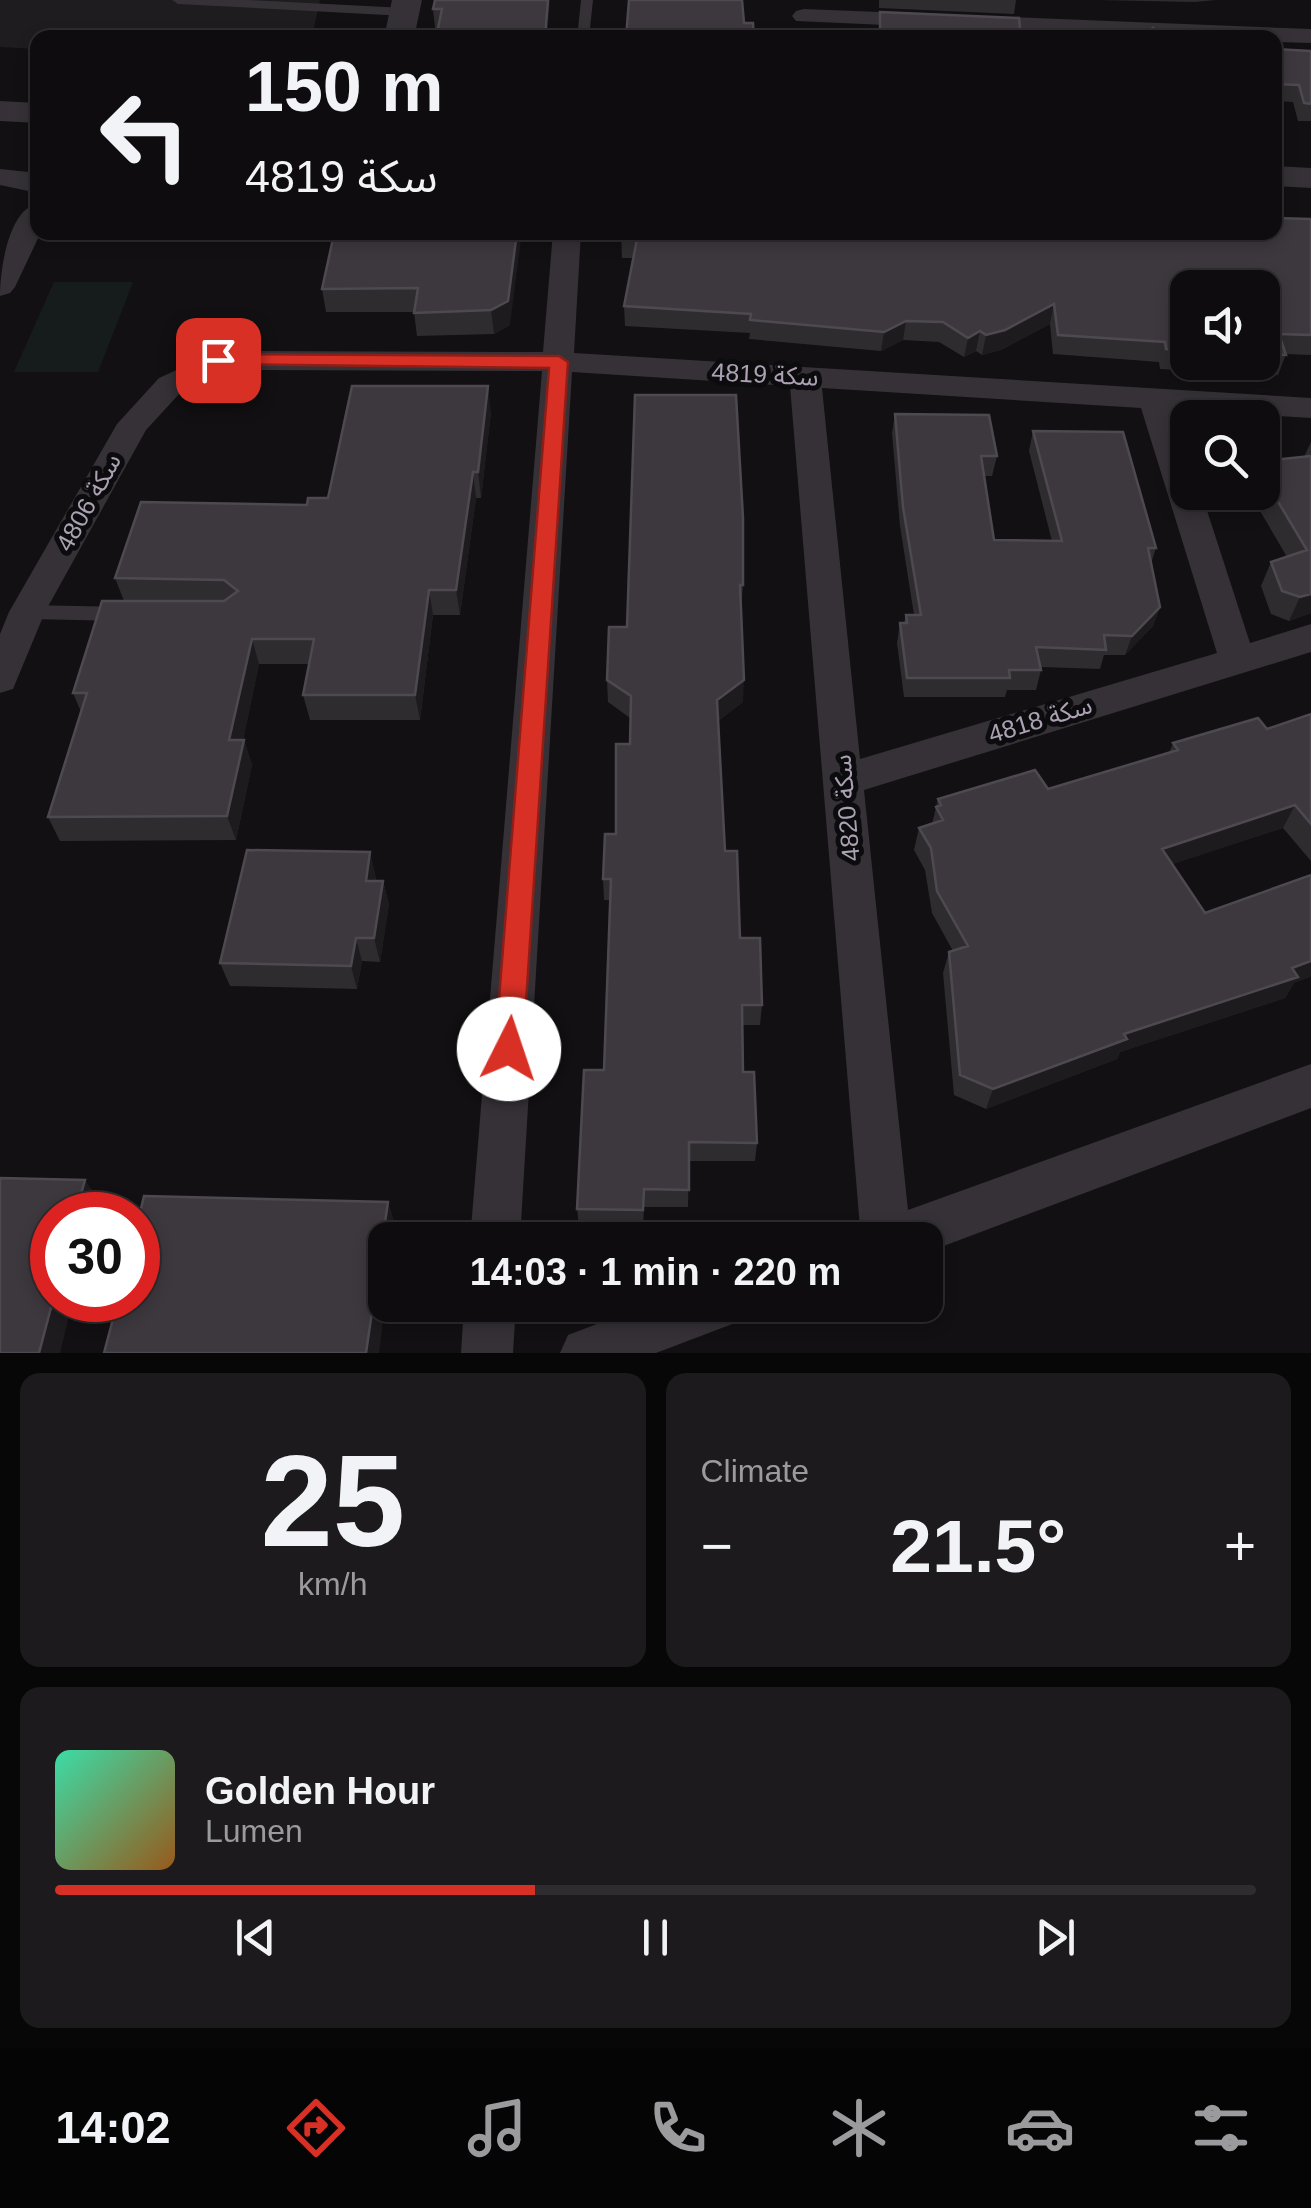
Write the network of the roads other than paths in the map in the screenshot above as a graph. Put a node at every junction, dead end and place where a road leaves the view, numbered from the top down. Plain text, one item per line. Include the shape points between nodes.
1 (178, 0) edge
2 (586, 0) edge
3 (404, 17) edge
4 (804, 18) edge
5 (584, 30) edge
6 (1296, 30) edge
7 (0, 112) edge
8 (30, 114) edge
9 (1282, 176) edge
10 (0, 177) edge
11 (1311, 178) edge
12 (30, 180) edge
13 (30, 227) edge
14 (567, 240) edge
15 (0, 286) edge
16 (218, 360) joint
17 (559, 362) junction
18 (806, 376) junction
19 (1154, 399) junction
20 (1311, 408) edge
21 (27, 612) junction
22 (139, 614) edge
23 (1311, 638) edge
24 (1237, 658) junction
25 (0, 680) edge
26 (843, 780) junction
27 (1311, 1086) edge
28 (496, 1222) edge
29 (884, 1222) edge
30 (943, 1222) edge
31 (489, 1322) edge
32 (671, 1322) edge
33 (486, 1353) edge
34 (586, 1353) edge

1 - 3 lane
2 - 5 lane
4 - 6 street
7 - 8 street
9 - 11 street
10 - 12 street
13 - 15 street
14 - 17 street
16 - 17 street, سكة 4819
16 - 21 street, سكة 4806 via 170,385 133,424
17 - 18 street, سكة 4819
17 - 28 street
18 - 19 street, سكة 4819
18 - 26 street, سكة 4820
19 - 20 street, سكة 4819
19 - 24 street
21 - 22 lane
21 - 25 street, سكة 4806
23 - 24 street, سكة 4818
24 - 26 street, سكة 4818
26 - 29 street, سكة 4820
27 - 30 street
31 - 33 street
32 - 34 street

